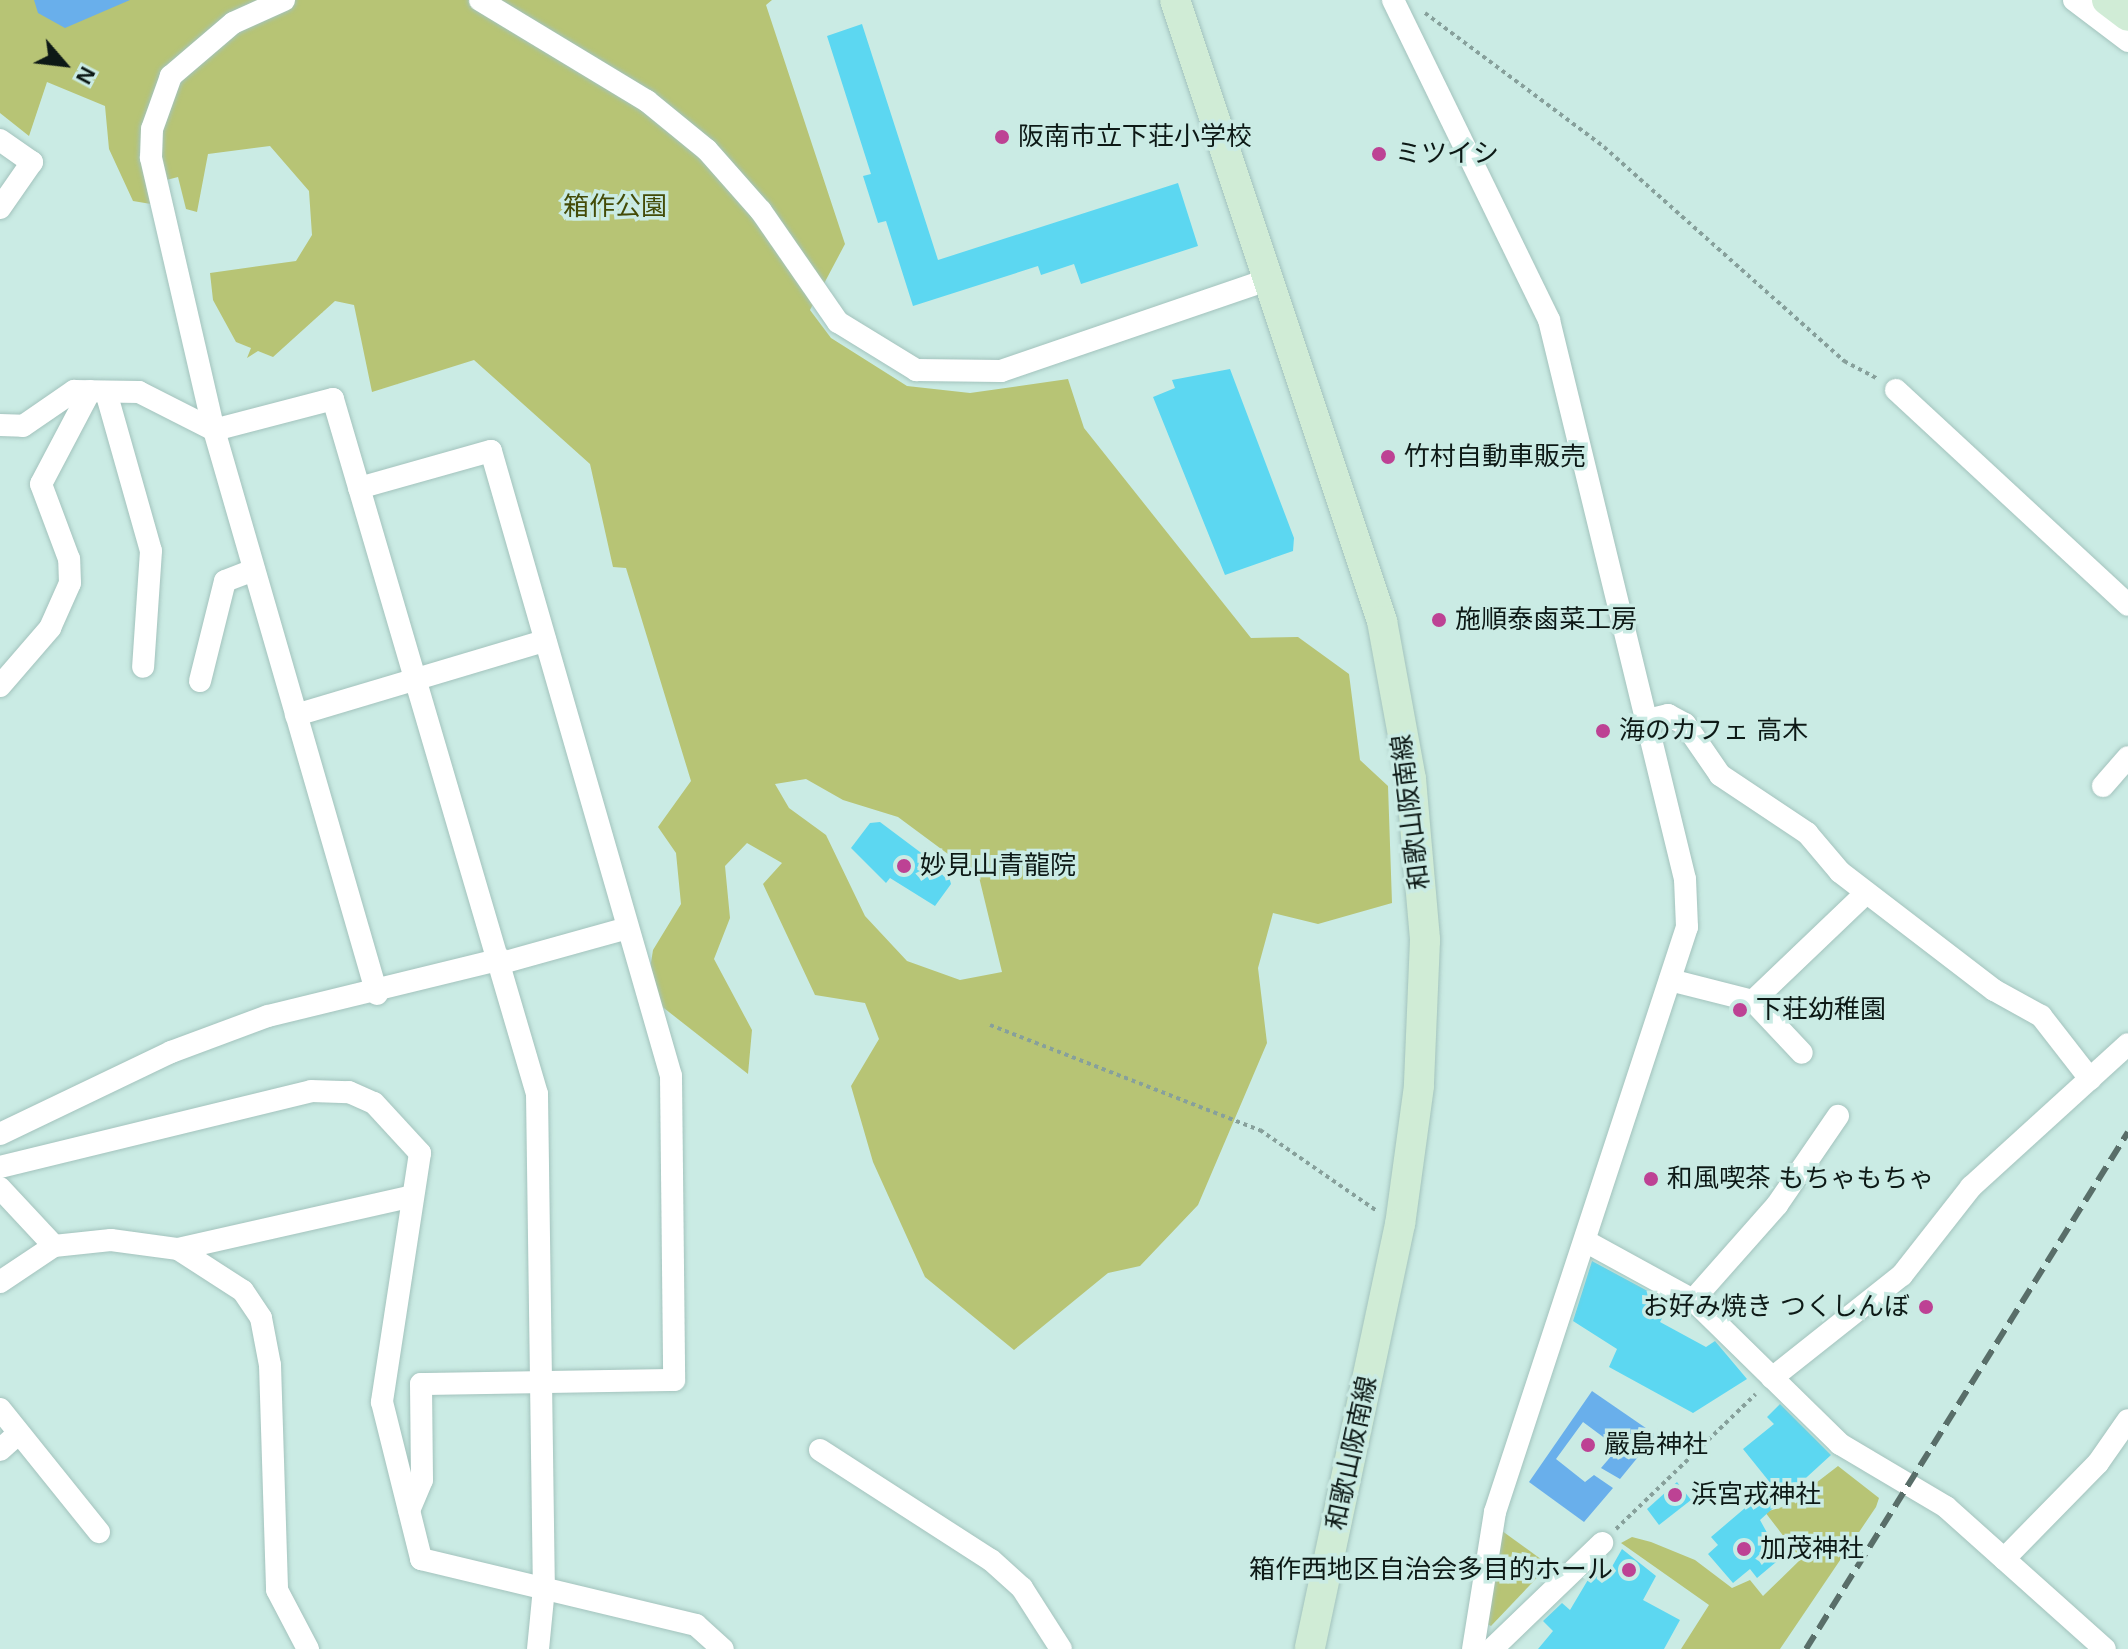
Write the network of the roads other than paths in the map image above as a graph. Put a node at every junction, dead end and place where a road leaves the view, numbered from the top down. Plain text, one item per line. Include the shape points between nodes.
1 (284, 0) edge
2 (480, 0) edge
3 (1175, 0) edge
4 (1393, 0) edge
5 (2074, 0) edge
6 (2107, 0) edge
7 (2128, 16) edge
8 (2128, 41) edge
9 (0, 140) edge
10 (0, 208) edge
11 (1267, 280) junction
12 (1896, 390) road end
13 (98, 391) junction
14 (0, 425) edge
15 (214, 430) junction
16 (359, 488) junction
17 (254, 570) junction
18 (2128, 605) edge
19 (545, 641) junction
20 (143, 667) dead end
21 (417, 680) junction
22 (200, 681) dead end
23 (0, 686) edge
24 (296, 715) junction
25 (1644, 721) junction
26 (2128, 757) edge
27 (2103, 786) dead end
28 (1866, 893) junction
29 (627, 928) junction
30 (502, 961) junction
31 (1670, 980) junction
32 (377, 994) junction
33 (1753, 1001) junction
34 (2128, 1044) edge
35 (1802, 1053) dead end
36 (2090, 1079) junction
37 (1838, 1116) dead end
38 (0, 1134) edge
39 (0, 1167) edge
40 (0, 1188) edge
41 (413, 1196) junction
42 (1587, 1242) junction
43 (54, 1246) junction
44 (178, 1249) junction
45 (0, 1282) edge
46 (1693, 1300) junction
47 (1772, 1378) junction
48 (541, 1385) junction
49 (0, 1409) edge
50 (2128, 1420) edge
51 (19, 1433) junction
52 (0, 1450) edge
53 (820, 1450) dead end
54 (409, 1510) junction
55 (99, 1532) dead end
56 (1602, 1543) road end
57 (2004, 1559) junction
58 (544, 1588) junction
59 (308, 1649) edge
60 (538, 1649) edge
61 (723, 1649) edge
62 (1061, 1649) edge
63 (1310, 1649) edge
64 (1473, 1649) edge
65 (1492, 1649) edge
66 (2105, 1649) edge

1 - 15 street via 233,23 171,76 152,129 151,158
2 - 11 street via 647,101 707,150 761,211 838,322 916,370 1001,371
3 - 11 main road, 和歌山阪南線
4 - 25 street via 1549,320
5 - 8 street
6 - 7 main road
9 - 10 street via 32,162
11 - 63 main road, 和歌山阪南線 via 1382,621 1411,779 1425,940 1419,1086 1400,1224
12 - 18 street
13 - 14 street via 74,391 23,426
13 - 15 street via 139,392
13 - 20 street via 151,551
13 - 23 street via 41,484 69,559 70,583 50,628
15 - 16 street via 333,399
15 - 17 street
16 - 19 street via 491,451
16 - 21 street
17 - 22 street via 225,581
17 - 24 street
19 - 21 street
19 - 29 street
21 - 24 street
21 - 30 street
24 - 32 street
25 - 28 street via 1668,715 1685,724 1720,775 1807,833
25 - 31 street via 1685,879 1687,927
26 - 27 street
28 - 33 street
28 - 36 street via 1994,990 2041,1016
29 - 30 street
29 - 48 street via 671,1076 674,1380
30 - 32 street
30 - 48 street via 537,1094
31 - 33 street
31 - 42 street
32 - 38 street via 284,1011 185,1047
33 - 35 street
34 - 36 street
36 - 47 street via 1971,1187 1902,1275
37 - 46 street via 1777,1205
39 - 41 street via 311,1091 349,1092 374,1103 420,1153
40 - 43 street
41 - 44 street
41 - 54 street via 382,1402
42 - 46 street
42 - 64 street via 1495,1512
43 - 44 street via 111,1240
43 - 45 street
44 - 59 street via 243,1291 261,1318 277,1435 277,1590
46 - 47 street
47 - 57 street via 1840,1444 1946,1507
48 - 54 street via 421,1384 422,1480
48 - 58 street
49 - 51 street
50 - 57 street via 2098,1463
51 - 52 street
51 - 55 street
53 - 62 street via 991,1560 1022,1588
54 - 58 street via 421,1559
56 - 65 street
57 - 66 street
58 - 60 street
58 - 61 street via 696,1625

